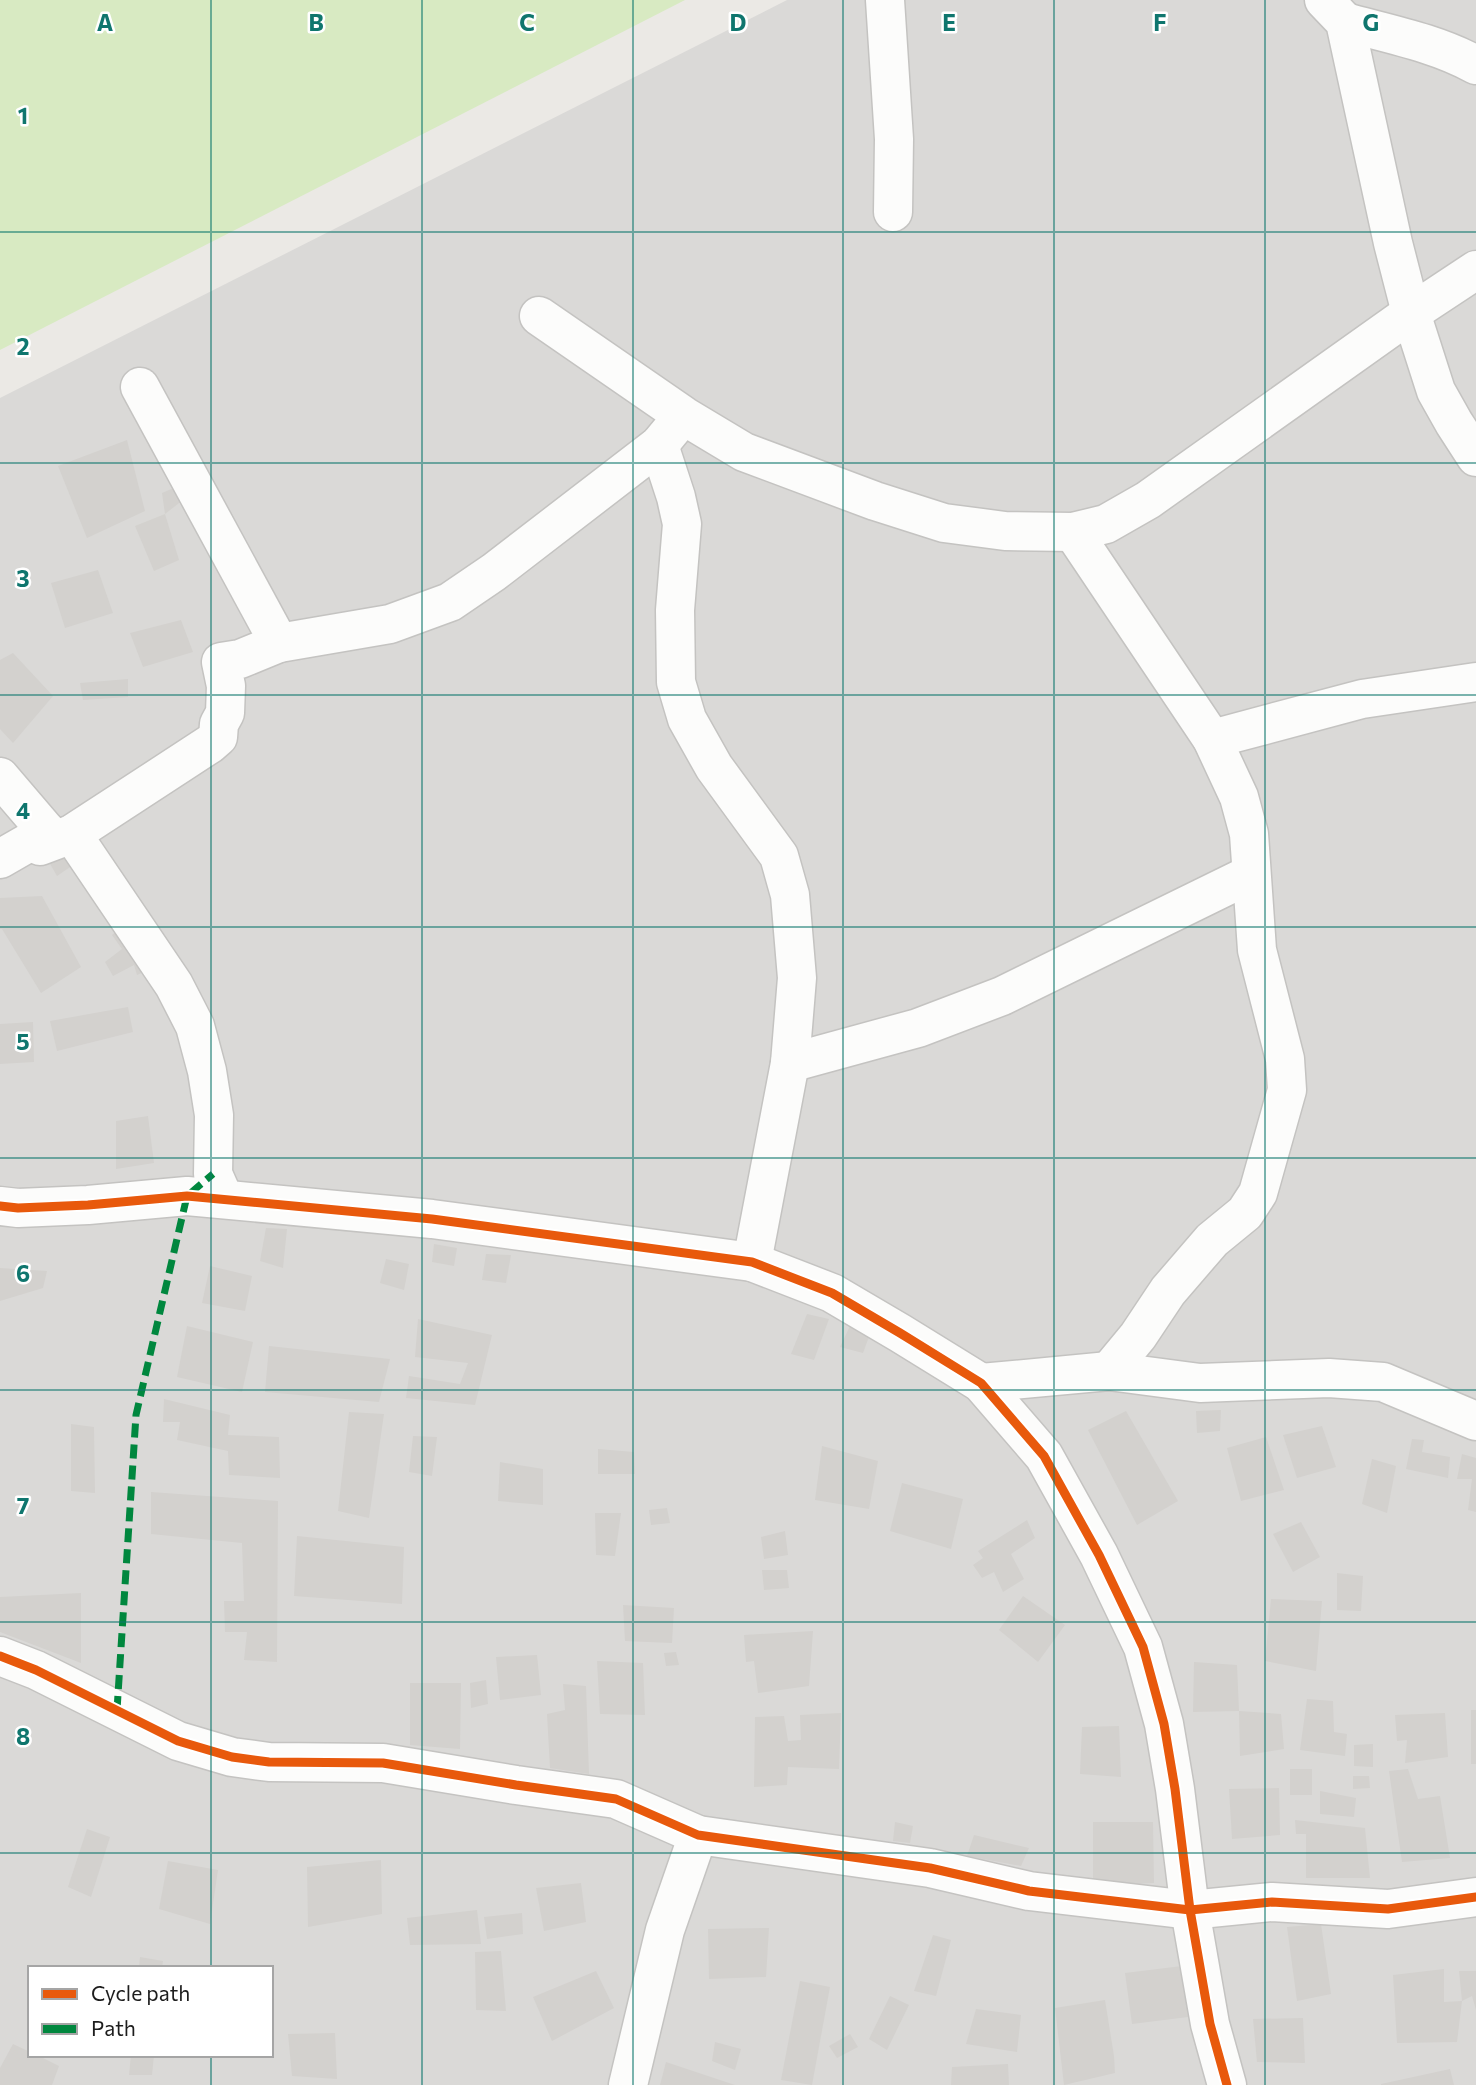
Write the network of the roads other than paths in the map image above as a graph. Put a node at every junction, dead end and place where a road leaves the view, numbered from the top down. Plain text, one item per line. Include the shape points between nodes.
1 (885, 0) edge
2 (1334, 11) edge
3 (1476, 65) edge
4 (893, 212) dead end
5 (1476, 270) edge
6 (1411, 313) junction
7 (539, 316) dead end
8 (140, 387) dead end
9 (684, 416) junction
10 (659, 445) junction
11 (1476, 457) edge
12 (1073, 532) junction
13 (279, 643) junction
14 (1476, 682) edge
15 (1212, 738) junction
16 (0, 777) edge
17 (59, 833) junction
18 (0, 859) edge
19 (1251, 874) junction
20 (790, 1063) junction
21 (224, 1199) junction
22 (0, 1206) edge
23 (752, 1262) junction
24 (1109, 1371) junction
25 (981, 1383) junction
26 (1476, 1421) edge
27 (0, 1656) edge
28 (698, 1835) junction
29 (1476, 1897) edge
30 (1191, 1910) junction
31 (628, 2085) edge
32 (1227, 2085) edge

1 - 4 street via 894,139
2 - 3 street
2 - 6 street
5 - 6 street
6 - 11 street via 1436,391
6 - 12 street via 1148,500 1106,524
7 - 9 street
8 - 13 street
9 - 10 street
9 - 12 street via 744,452 944,523 1005,531
10 - 13 street via 450,603 390,624
10 - 20 street via 682,524 675,610 676,682 687,719 714,767 779,856 790,895 797,978
12 - 15 street
13 - 17 street via 220,662 226,686 225,713 218,737 210,744
14 - 15 street via 1362,699
15 - 19 street via 1239,797 1249,834
16 - 17 street
17 - 18 street
17 - 21 street via 174,985 195,1027 214,1115 213,1174
19 - 20 street via 1002,996 918,1028
19 - 24 street via 1257,950 1285,1059 1287,1090 1258,1193 1245,1213 1212,1240 1168,1291
20 - 23 street
21 - 22 street via 187,1196 88,1205
21 - 23 street via 432,1219
23 - 25 street via 832,1293
24 - 25 street
24 - 26 street via 1200,1383 1329,1378 1383,1382
25 - 30 street via 1044,1456 1143,1647 1164,1724
27 - 28 street via 178,1741 232,1757 269,1762 383,1763 617,1798
28 - 30 street via 930,1868 1029,1891
28 - 31 street via 665,1930
29 - 30 street via 1388,1909 1272,1902
30 - 32 street via 1210,2024

